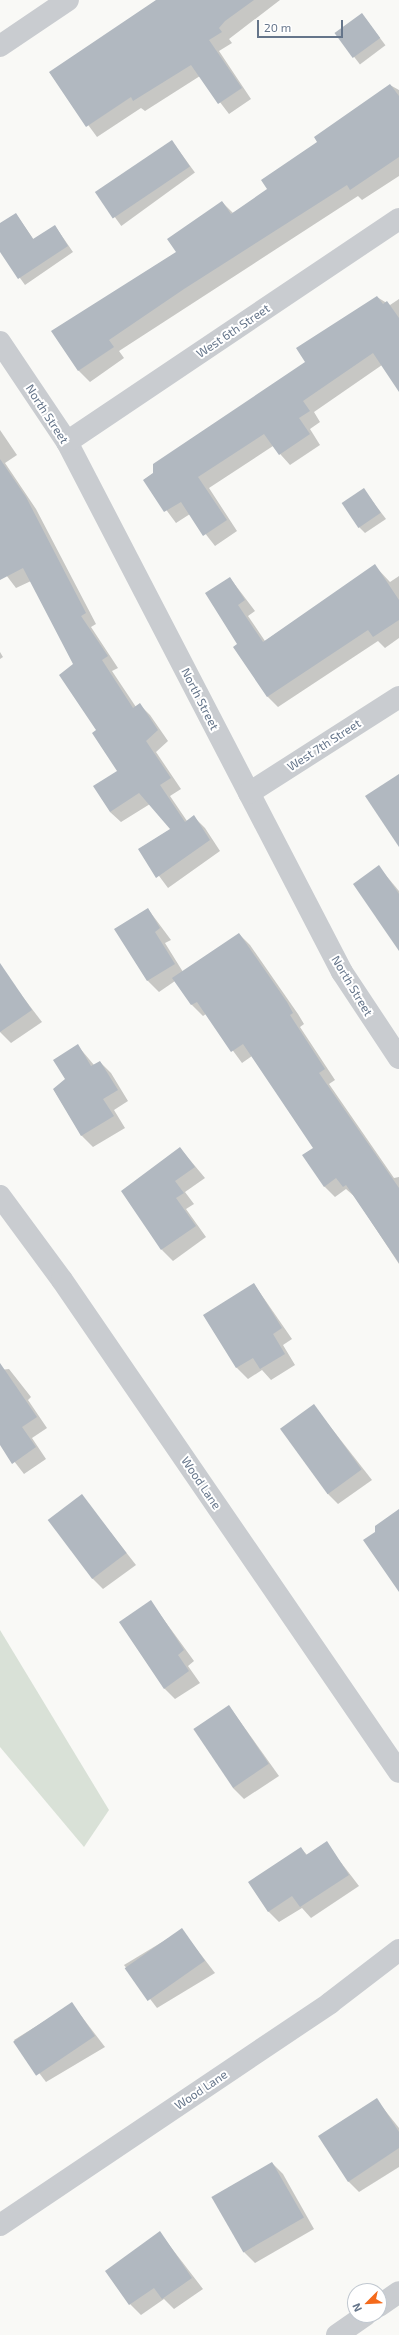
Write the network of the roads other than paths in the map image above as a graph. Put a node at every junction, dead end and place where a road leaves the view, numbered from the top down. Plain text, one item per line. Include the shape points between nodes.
1 (68, 0) edge
2 (0, 46) edge
3 (399, 219) edge
4 (0, 342) edge
5 (67, 442) junction
6 (399, 697) edge
7 (249, 793) junction
8 (399, 1058) edge
9 (0, 1196) edge
10 (399, 1772) edge
11 (399, 1950) edge
12 (0, 2225) edge
13 (399, 2292) edge
14 (387, 2300) edge
15 (356, 2323) edge
16 (342, 2334) edge

1 - 2 street
3 - 5 street, West 6th Street
4 - 5 street, North Street
5 - 7 street, North Street
6 - 7 street, West 7th Street
7 - 8 street, North Street via 342,972
9 - 10 street, Wood Lane via 62,1280
11 - 12 street, Wood Lane via 330,2003
13 - 14 street
15 - 16 street

